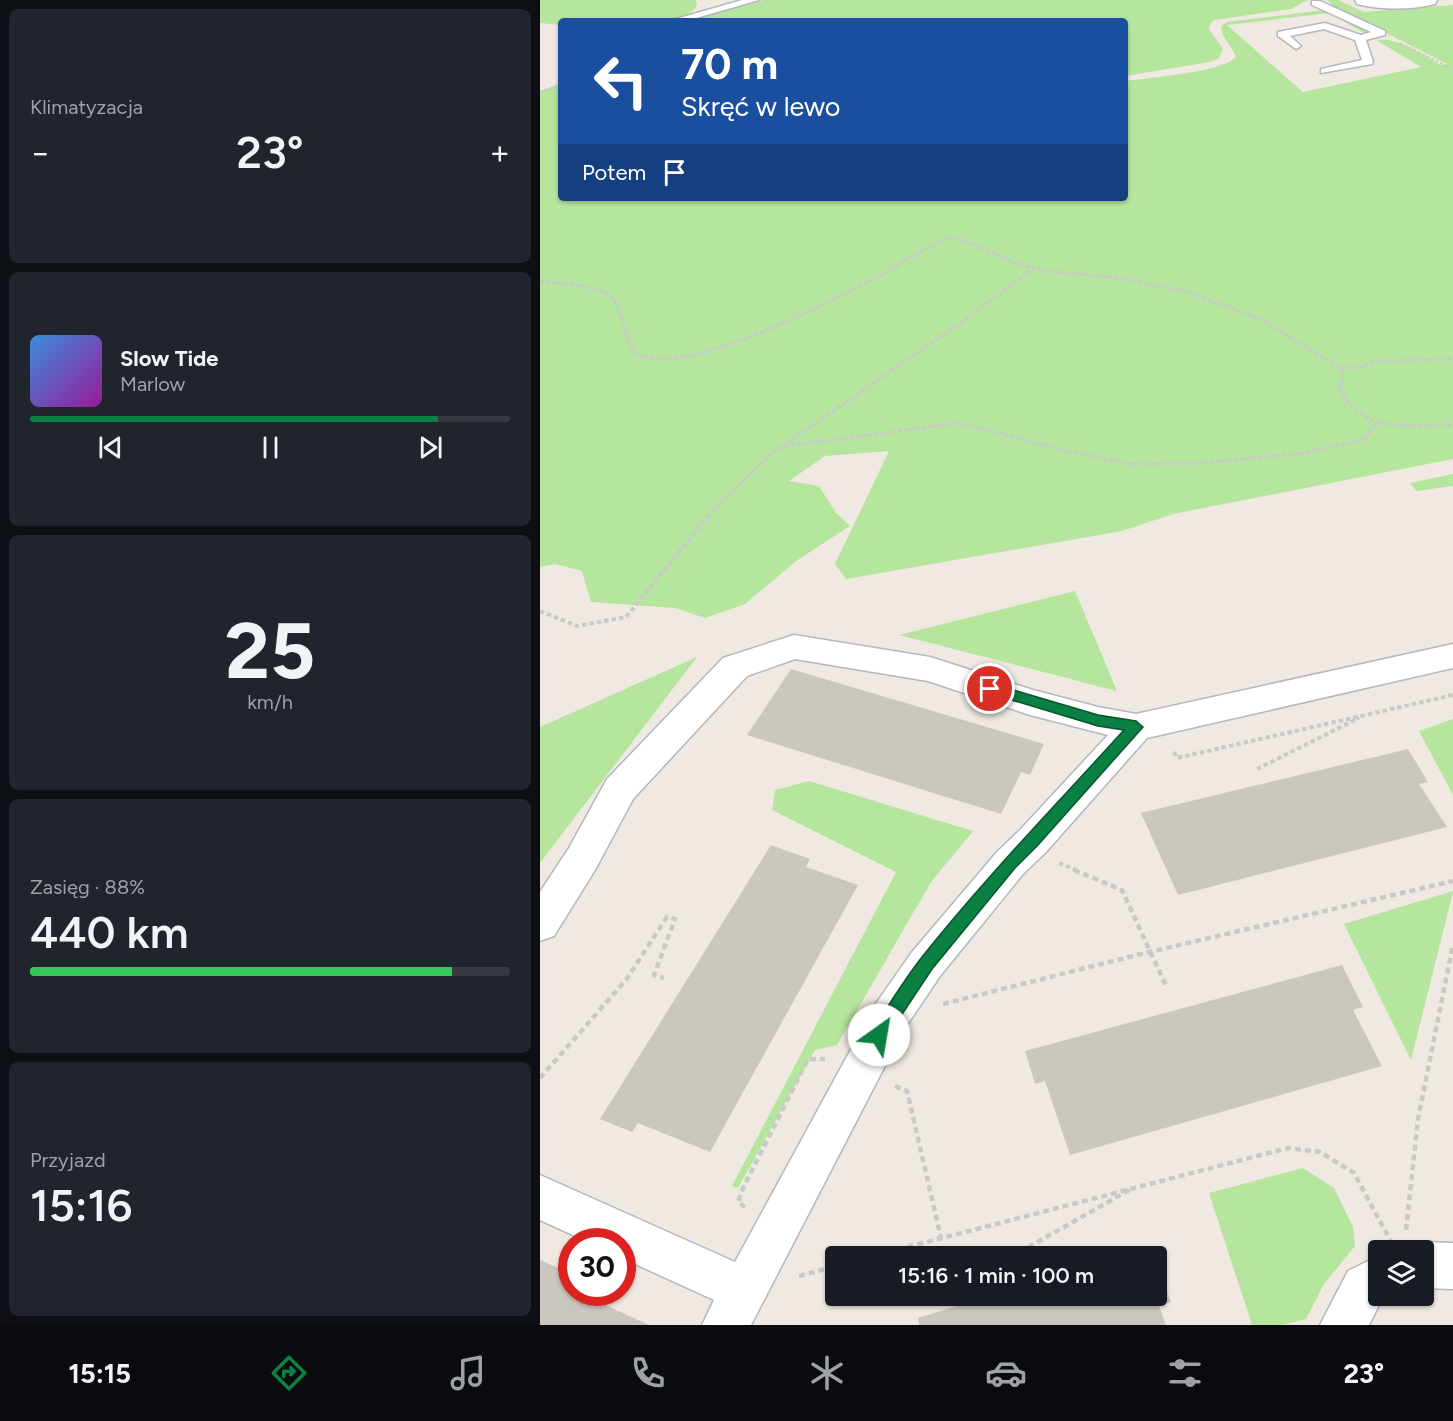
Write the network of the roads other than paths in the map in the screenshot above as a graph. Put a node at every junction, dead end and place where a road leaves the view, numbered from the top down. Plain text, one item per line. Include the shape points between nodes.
1 (754, 0) edge
2 (1364, 0) edge
3 (1428, 0) edge
4 (1316, 3) dead end
5 (685, 18) edge
6 (1360, 38) junction
7 (1296, 46) dead end
8 (1325, 71) dead end
9 (1453, 656) edge
10 (1136, 727) junction
11 (540, 924) edge
12 (540, 1197) edge
13 (1434, 1259) edge
14 (1453, 1266) edge
15 (1368, 1285) edge
16 (735, 1308) edge
17 (1344, 1325) edge

1 - 5 lane
2 - 3 street
4 - 6 lane via 1381,33
6 - 7 lane via 1324,26 1282,34
6 - 8 lane via 1368,62
9 - 10 street
10 - 11 street via 1030,702 930,669 795,647 735,667 620,789
10 - 16 street via 1010,863 926,964 889,1018
12 - 16 street
13 - 14 street
15 - 17 street

